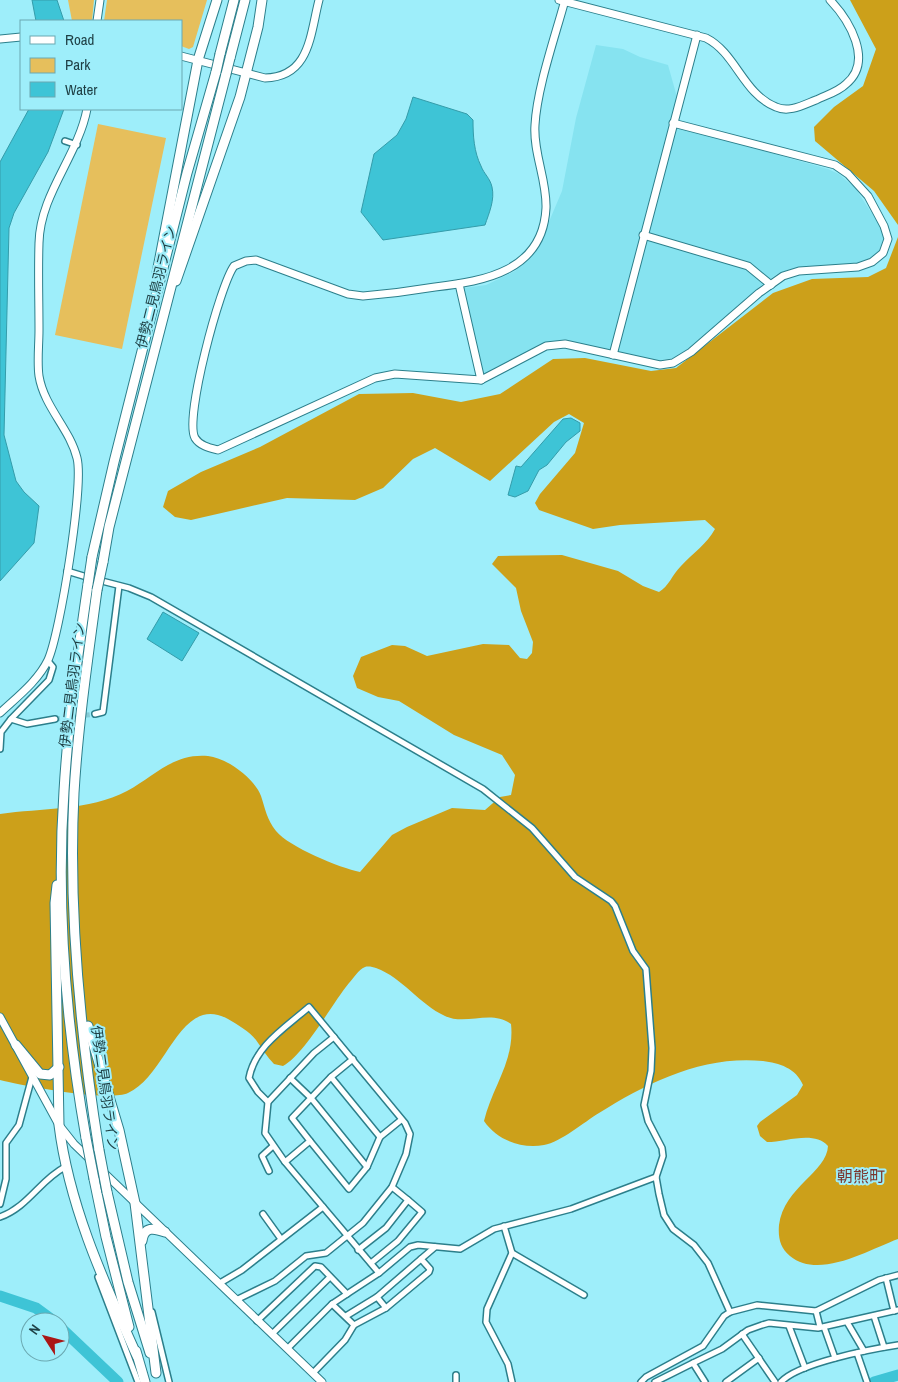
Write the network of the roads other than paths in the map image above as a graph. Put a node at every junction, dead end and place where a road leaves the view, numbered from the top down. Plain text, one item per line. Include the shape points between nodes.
1 (100, 0) edge
2 (217, 0) edge
3 (234, 0) edge
4 (245, 0) edge
5 (262, 0) edge
6 (319, 0) edge
7 (563, 0) edge
8 (830, 0) edge
9 (98, 20) edge
10 (697, 35) junction
11 (20, 37) edge
12 (0, 39) edge
13 (182, 56) edge
14 (198, 60) junction
15 (246, 74) junction
16 (87, 110) edge
17 (674, 123) junction
18 (65, 141) dead end
19 (77, 145) junction
20 (643, 235) junction
21 (460, 284) junction
22 (771, 285) junction
23 (168, 297) junction
24 (147, 337) junction
25 (613, 355) junction
26 (481, 380) junction
27 (67, 571) junction
28 (120, 586) junction
29 (48, 661) junction
30 (0, 713) edge
31 (95, 714) dead end
32 (55, 718) tunnel mouth
33 (11, 719) junction
34 (0, 749) edge
35 (62, 838) junction
36 (76, 949) junction
37 (0, 1017) edge
38 (334, 1037) junction
39 (16, 1045) junction
40 (352, 1059) junction
41 (59, 1067) junction
42 (32, 1077) junction
43 (331, 1077) junction
44 (290, 1078) junction
45 (311, 1098) junction
46 (268, 1102) junction
47 (401, 1120) junction
48 (59, 1125) junction
49 (380, 1137) junction
50 (310, 1141) junction
51 (273, 1146) junction
52 (285, 1162) junction
53 (65, 1167) junction
54 (367, 1167) junction
55 (269, 1171) dead end
56 (656, 1177) junction
57 (392, 1187) junction
58 (408, 1200) junction
59 (135, 1203) junction
60 (0, 1204) edge
61 (323, 1207) junction
62 (79, 1214) junction
63 (262, 1214) dead end
64 (0, 1217) edge
65 (504, 1226) junction
66 (165, 1232) junction
67 (346, 1236) junction
68 (281, 1239) junction
69 (141, 1244) junction
70 (435, 1247) junction
71 (358, 1250) junction
72 (512, 1253) junction
73 (422, 1259) junction
74 (371, 1263) junction
75 (378, 1273) junction
76 (898, 1275) edge
77 (330, 1277) junction
78 (886, 1278) junction
79 (220, 1283) junction
80 (347, 1294) junction
81 (584, 1295) dead end
82 (376, 1297) junction
83 (236, 1300) junction
84 (149, 1304) junction
85 (332, 1304) junction
86 (386, 1308) junction
87 (816, 1310) junction
88 (896, 1310) edge
89 (730, 1312) junction
90 (346, 1316) junction
91 (874, 1316) junction
92 (257, 1321) junction
93 (847, 1322) junction
94 (354, 1325) junction
95 (789, 1326) junction
96 (822, 1327) junction
97 (272, 1334) junction
98 (742, 1334) junction
99 (898, 1345) edge
100 (884, 1347) junction
101 (288, 1348) junction
102 (864, 1352) junction
103 (857, 1353) junction
104 (137, 1356) junction
105 (686, 1356) junction
106 (759, 1358) junction
107 (835, 1358) junction
108 (692, 1364) junction
109 (805, 1368) junction
110 (313, 1372) junction
111 (456, 1375) dead end
112 (157, 1377) edge
113 (140, 1381) edge
114 (169, 1382) edge
115 (322, 1382) edge
116 (456, 1382) edge
117 (512, 1382) edge
118 (641, 1382) edge
119 (655, 1382) edge
120 (705, 1382) edge
121 (726, 1382) edge
122 (775, 1382) edge
123 (781, 1382) edge
124 (867, 1382) edge

1 - 9 street
2 - 14 main road
3 - 24 main road, 伊勢二見鳥羽ライン, bridge via 187,172
4 - 23 main road, 伊勢二見鳥羽ライン, bridge
5 - 15 main road
6 - 15 street via 300,65 279,78
7 - 10 street
7 - 21 street via 535,124 546,202 543,226 527,254 509,269 489,278
8 - 10 street via 841,12 854,37 859,52 858,64 848,83 839,90 788,110 769,104 744,80 719,46
10 - 17 street
11 - 12 street
13 - 14 street
14 - 15 street
14 - 24 main road
15 - 23 main road via 181,271
16 - 19 street
17 - 20 street
17 - 22 street via 835,165 868,196 888,239 884,253 858,267 799,271 783,276
18 - 19 street
19 - 27 street via 53,190 39,240 39,376 52,410 78,460 78,486
20 - 22 street via 748,266
20 - 25 street
21 - 26 street
21 - 26 street via 363,296 348,294 256,260 234,266 211,334 192,414 192,428 196,438 206,447 218,450 375,378 395,374
22 - 25 street via 674,363 660,365
23 - 36 main road, 伊勢二見鳥羽ライン, bridge via 97,590 74,793
24 - 35 main road, 伊勢二見鳥羽ライン, bridge via 92,556 69,723
25 - 26 street via 565,344 546,346
27 - 28 street
27 - 29 street
28 - 31 street via 103,712
28 - 56 street via 163,604 483,789 532,828 575,877 611,901 633,952 647,975 652,1048 644,1105 662,1148
29 - 30 street via 32,683
29 - 33 street via 53,667 49,680
32 - 33 street via 27,724
33 - 34 street via 1,732
35 - 41 main road via 56,903
35 - 104 main road, 伊勢二見鳥羽ライン, bridge via 67,983 86,1138 106,1237
36 - 59 main road via 92,1045 119,1130
36 - 112 main road, 伊勢二見鳥羽ライン, bridge via 99,1150 128,1282
37 - 39 street
38 - 40 street
38 - 44 street
38 - 46 street via 309,1008 267,1042 252,1064 249,1078
39 - 41 main road via 40,1074 50,1075
39 - 42 street
40 - 43 street
40 - 47 street
41 - 48 main road
42 - 48 street
42 - 60 street via 22,1118 5,1149 6,1179
43 - 45 street
43 - 49 street
44 - 45 street
44 - 46 street
45 - 50 street via 292,1118
45 - 54 street
46 - 51 street via 265,1133
47 - 49 street
47 - 57 street via 410,1134 410,1144
48 - 53 main road
48 - 59 street via 74,1144
49 - 54 street
50 - 52 street
50 - 54 street via 349,1189
51 - 52 street
51 - 55 street via 262,1156
52 - 61 street
53 - 62 main road
53 - 64 street via 17,1210
56 - 65 street via 570,1209
56 - 89 street via 664,1215 708,1263
57 - 58 street
57 - 67 street via 363,1223
58 - 71 street via 386,1228
58 - 74 street via 422,1212 398,1241
59 - 66 street
59 - 69 main road
61 - 67 street
61 - 68 street
62 - 104 main road
62 - 113 street via 82,1234
63 - 68 street
65 - 70 street via 460,1249
65 - 72 street
66 - 69 main road via 148,1229
66 - 79 street
67 - 71 street
67 - 83 street via 326,1253 306,1256 275,1281
68 - 79 street
69 - 84 main road
70 - 73 street
70 - 75 street via 410,1247
71 - 74 street
72 - 81 street
72 - 117 street via 486,1309 486,1322 508,1364
73 - 82 street
73 - 86 street via 429,1272
74 - 75 street
75 - 80 street
76 - 78 street
77 - 80 street
77 - 92 street via 321,1267 315,1266
77 - 97 street
78 - 87 street
78 - 88 street
79 - 83 street
80 - 85 street
82 - 86 street
82 - 90 street
83 - 92 street
84 - 112 main road
84 - 114 street
85 - 90 street
85 - 101 street
86 - 94 street
87 - 89 street via 757,1305
87 - 96 street
88 - 91 street
89 - 105 street via 707,1342
90 - 94 street
91 - 93 street
91 - 100 street
92 - 97 street
93 - 96 street
93 - 102 street
94 - 110 street via 345,1340
95 - 96 street
95 - 98 street via 769,1323
95 - 109 street
96 - 107 street
97 - 101 street
98 - 106 street
98 - 108 street via 722,1350
99 - 100 street
100 - 102 street
101 - 110 street
102 - 103 street
103 - 107 street
103 - 124 street
104 - 113 main road, 伊勢二見鳥羽ライン
105 - 108 street
105 - 118 street
106 - 121 street
106 - 122 street
107 - 109 street
108 - 119 street
108 - 120 street
109 - 123 street
110 - 115 street
111 - 116 street

